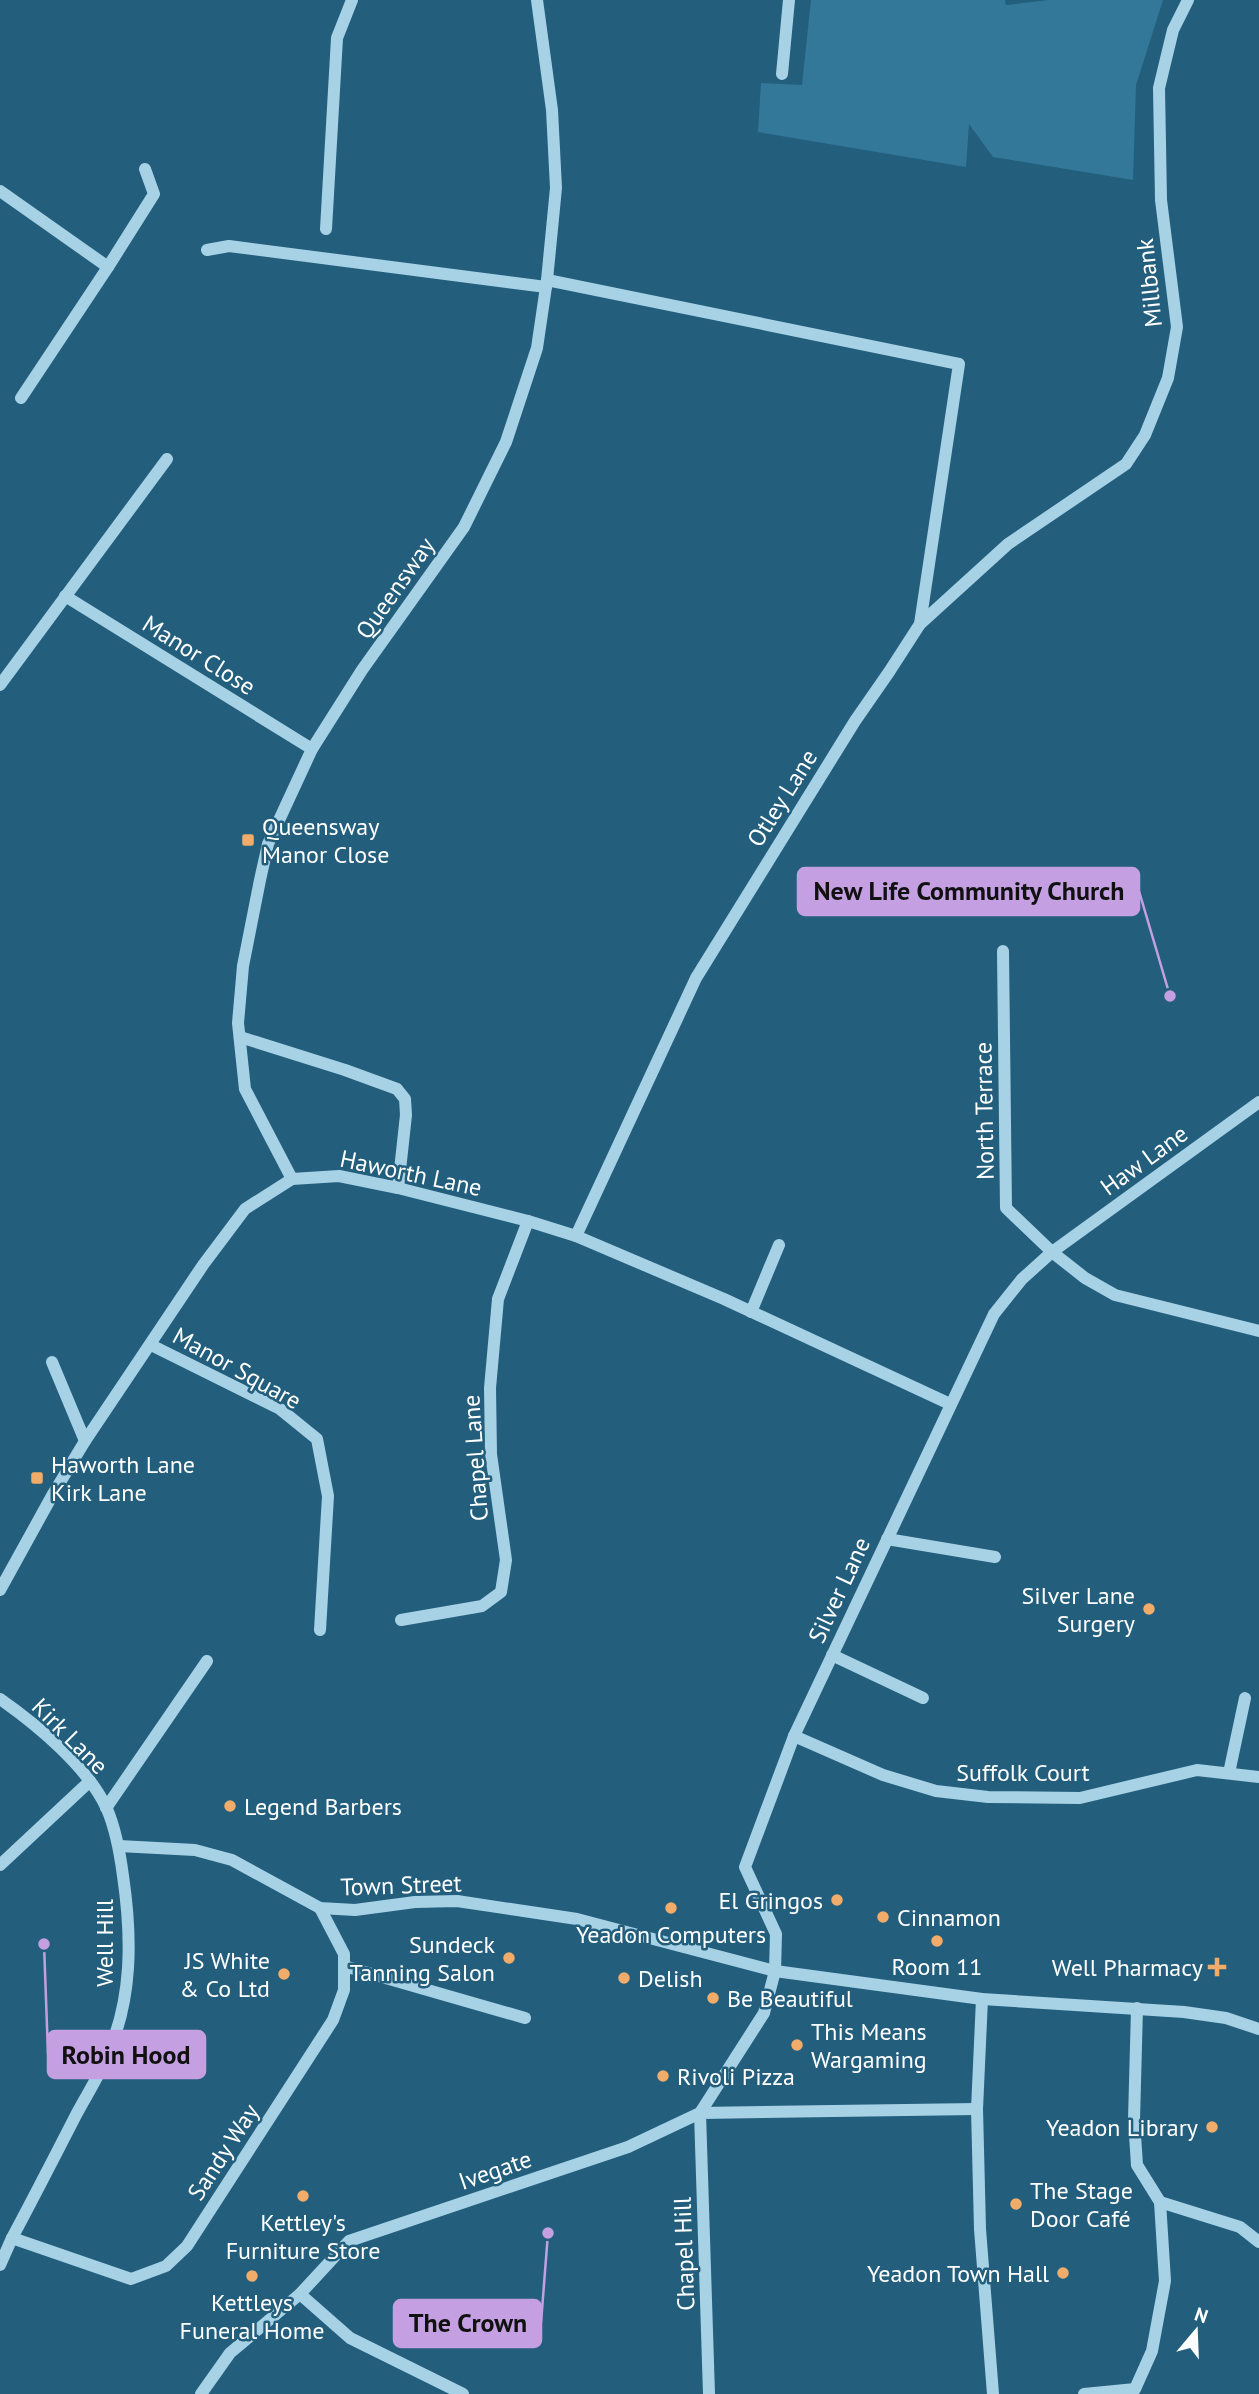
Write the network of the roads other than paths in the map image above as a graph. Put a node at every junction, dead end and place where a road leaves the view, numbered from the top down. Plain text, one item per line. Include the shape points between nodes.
1 (352, 0) edge
2 (537, 0) edge
3 (789, 0) edge
4 (1188, 0) edge
5 (782, 74) dead end
6 (145, 169) dead end
7 (0, 191) edge
8 (326, 229) dead end
9 (207, 250) dead end
10 (108, 267) junction
11 (547, 284) junction
12 (22, 398) dead end
13 (167, 459) dead end
14 (65, 596) junction
15 (920, 624) junction
16 (0, 685) edge
17 (312, 749) junction
18 (1003, 951) dead end
19 (240, 1037) junction
20 (1259, 1102) edge
21 (292, 1179) junction
22 (398, 1188) junction
23 (528, 1221) junction
24 (576, 1236) junction
25 (779, 1245) dead end
26 (1052, 1252) junction
27 (751, 1312) junction
28 (1259, 1331) edge
29 (151, 1345) junction
30 (52, 1362) dead end
31 (950, 1404) junction
32 (85, 1441) junction
33 (887, 1538) junction
34 (995, 1558) dead end
35 (0, 1590) edge
36 (401, 1620) dead end
37 (320, 1630) dead end
38 (832, 1655) junction
39 (206, 1661) dead end
40 (923, 1698) dead end
41 (1245, 1698) dead end
42 (0, 1699) edge
43 (794, 1736) junction
44 (1229, 1773) junction
45 (1259, 1777) edge
46 (90, 1781) junction
47 (106, 1808) junction
48 (119, 1846) junction
49 (0, 1866) edge
50 (320, 1908) junction
51 (344, 1966) junction
52 (775, 1970) junction
53 (982, 1999) junction
54 (1137, 2008) junction
55 (525, 2018) dead end
56 (1259, 2029) edge
57 (977, 2109) junction
58 (700, 2113) junction
59 (1160, 2202) junction
60 (12, 2238) junction
61 (1259, 2242) edge
62 (0, 2266) edge
63 (300, 2294) junction
64 (201, 2394) edge
65 (463, 2394) edge
66 (709, 2394) edge
67 (993, 2394) edge
68 (1084, 2394) edge

1 - 8 street via 337,38
2 - 11 street, Queensway via 552,110 556,188
3 - 5 street
4 - 15 street, Millbank via 1173,30 1159,88 1161,200 1177,327 1168,377 1145,435 1126,464 1007,544
6 - 10 street via 153,194
7 - 10 street
9 - 11 street via 229,246
10 - 12 street
11 - 15 street, Otley Lane via 959,364
11 - 17 street, Queensway via 537,348 506,442 464,527
13 - 14 street
14 - 16 street
14 - 17 street, Manor Close
15 - 24 street, Otley Lane via 855,720 696,978
17 - 19 street, Queensway via 268,844 243,967
18 - 26 street, North Terrace via 1006,1208
19 - 21 street, Queensway via 245,1089
19 - 22 street via 397,1090 405,1099 407,1115
20 - 26 street, Haw Lane
21 - 22 street, Haworth Lane via 340,1176
21 - 29 street, Haworth Lane via 245,1209
22 - 23 street, Haworth Lane
23 - 24 street, Haworth Lane
23 - 36 street, Chapel Lane via 498,1299 490,1388 491,1454 506,1560 501,1592 482,1606
24 - 27 street, Haworth Lane
25 - 27 street
26 - 28 street, North Terrace via 1115,1295
26 - 31 street, Silver Lane via 1022,1279 995,1314
27 - 31 street, Haworth Lane
29 - 32 street, Haworth Lane
29 - 37 street, Manor Square via 280,1409 317,1439 328,1496
30 - 32 street
31 - 33 street, Silver Lane
32 - 35 street, Haworth Lane
33 - 34 street
33 - 38 street, Silver Lane
38 - 40 street
38 - 43 street, Silver Lane
39 - 47 street
41 - 44 street
42 - 46 street, Kirk Lane via 33,1722
43 - 44 street, Suffolk Court via 936,1791 988,1797 1080,1798 1197,1770
43 - 52 street, Silver Lane via 745,1867 776,1934
44 - 45 street, Suffolk Court
46 - 47 street, Kirk Lane
46 - 49 street
47 - 48 street, Kirk Lane
48 - 50 street, Town Street via 195,1850 232,1860
48 - 60 street, Well Hill via 130,1917 128,1982 118,2026 107,2058
50 - 51 street, Sandy Way via 344,1954
50 - 52 street, Town Street via 355,1910 457,1901 577,1919
51 - 55 street
51 - 60 street, Sandy Way via 344,1990 333,2020 187,2246 166,2266 131,2280
52 - 53 street, Town Street
52 - 58 street via 764,2013
53 - 54 street, Town Street
53 - 57 street
54 - 56 street, Town Street via 1226,2018
54 - 59 street via 1137,2165
57 - 58 street
57 - 67 street via 980,2228
58 - 63 street, Ivegate via 628,2147 349,2241
58 - 66 street, Chapel Hill
59 - 61 street via 1240,2227
59 - 68 street via 1166,2281 1152,2351 1135,2389
60 - 62 street, Well Hill
63 - 64 street, Ivegate via 230,2353
63 - 65 street via 350,2338

